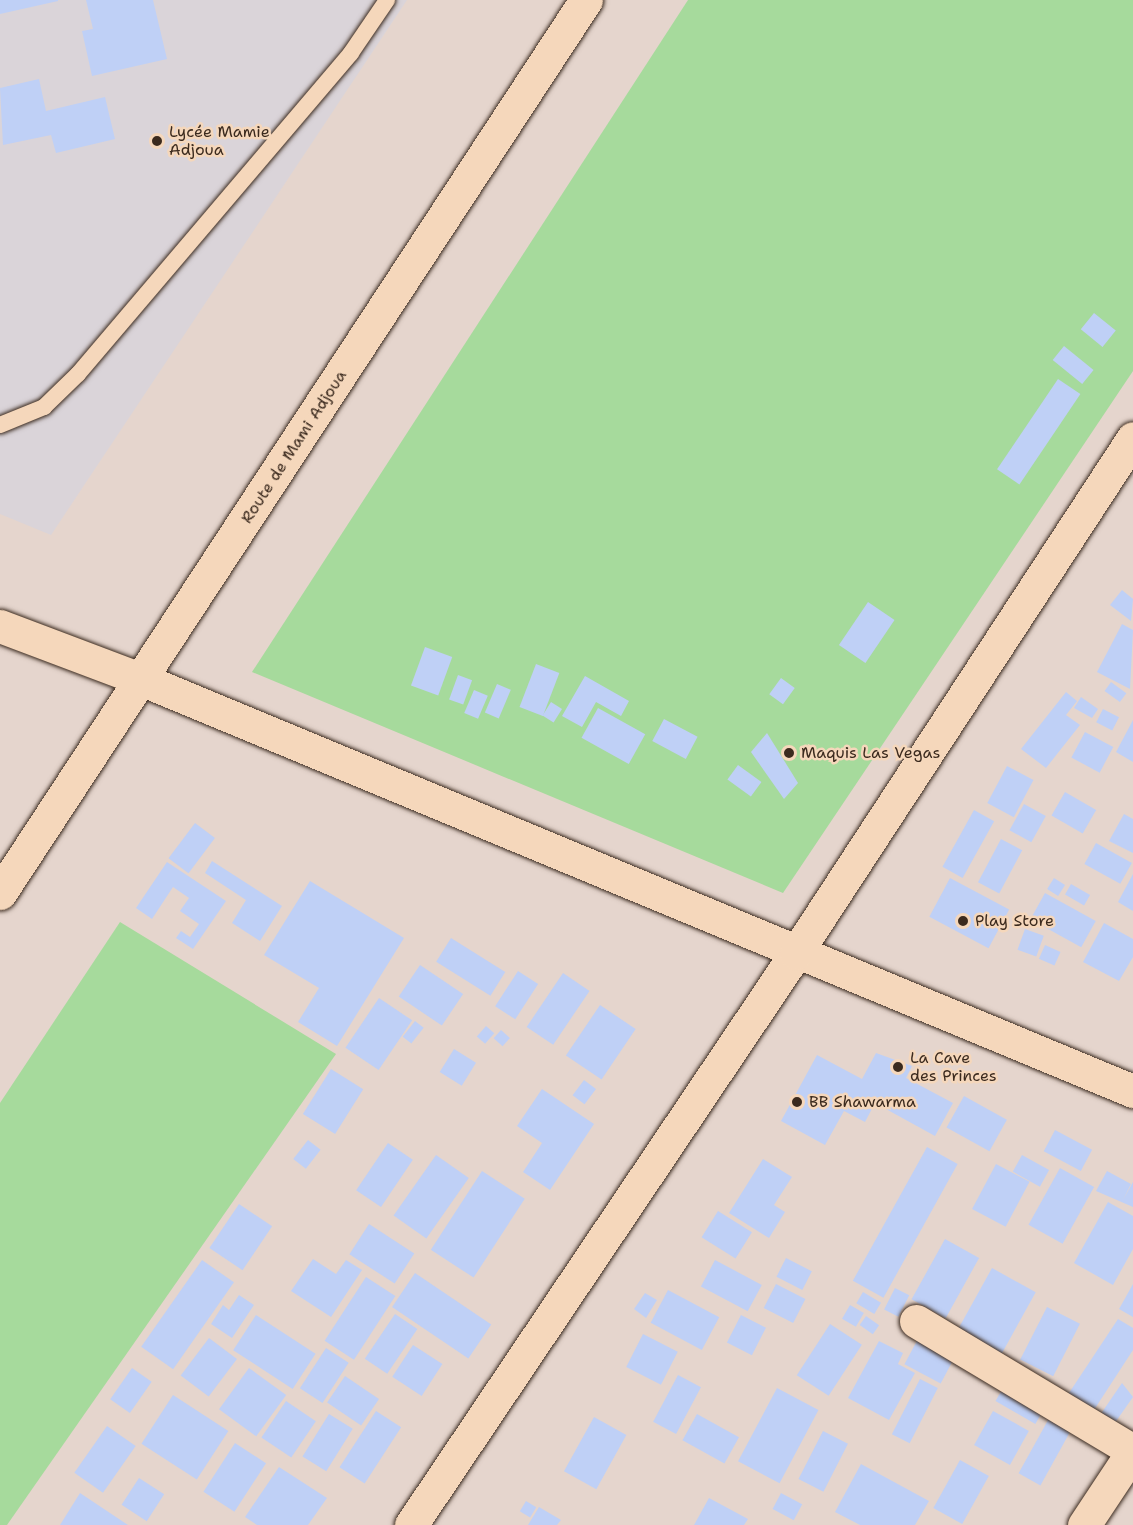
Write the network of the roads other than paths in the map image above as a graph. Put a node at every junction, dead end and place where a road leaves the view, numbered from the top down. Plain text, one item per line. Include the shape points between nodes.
1 (387, 0) edge
2 (586, 0) edge
3 (0, 425) edge
4 (1133, 438) edge
5 (0, 626) edge
6 (143, 680) junction
7 (0, 893) edge
8 (796, 953) junction
9 (1133, 1091) edge
10 (916, 1321) dead end
11 (1133, 1451) edge
12 (411, 1525) edge
13 (1084, 1525) edge

1 - 3 lane via 351,53 78,374 44,407
2 - 6 street, Route de Mami Adjoua
4 - 8 street
5 - 6 street
6 - 7 street, Route de Mami Adjoua
6 - 8 street
8 - 9 street
8 - 12 street
10 - 11 street
11 - 13 street

